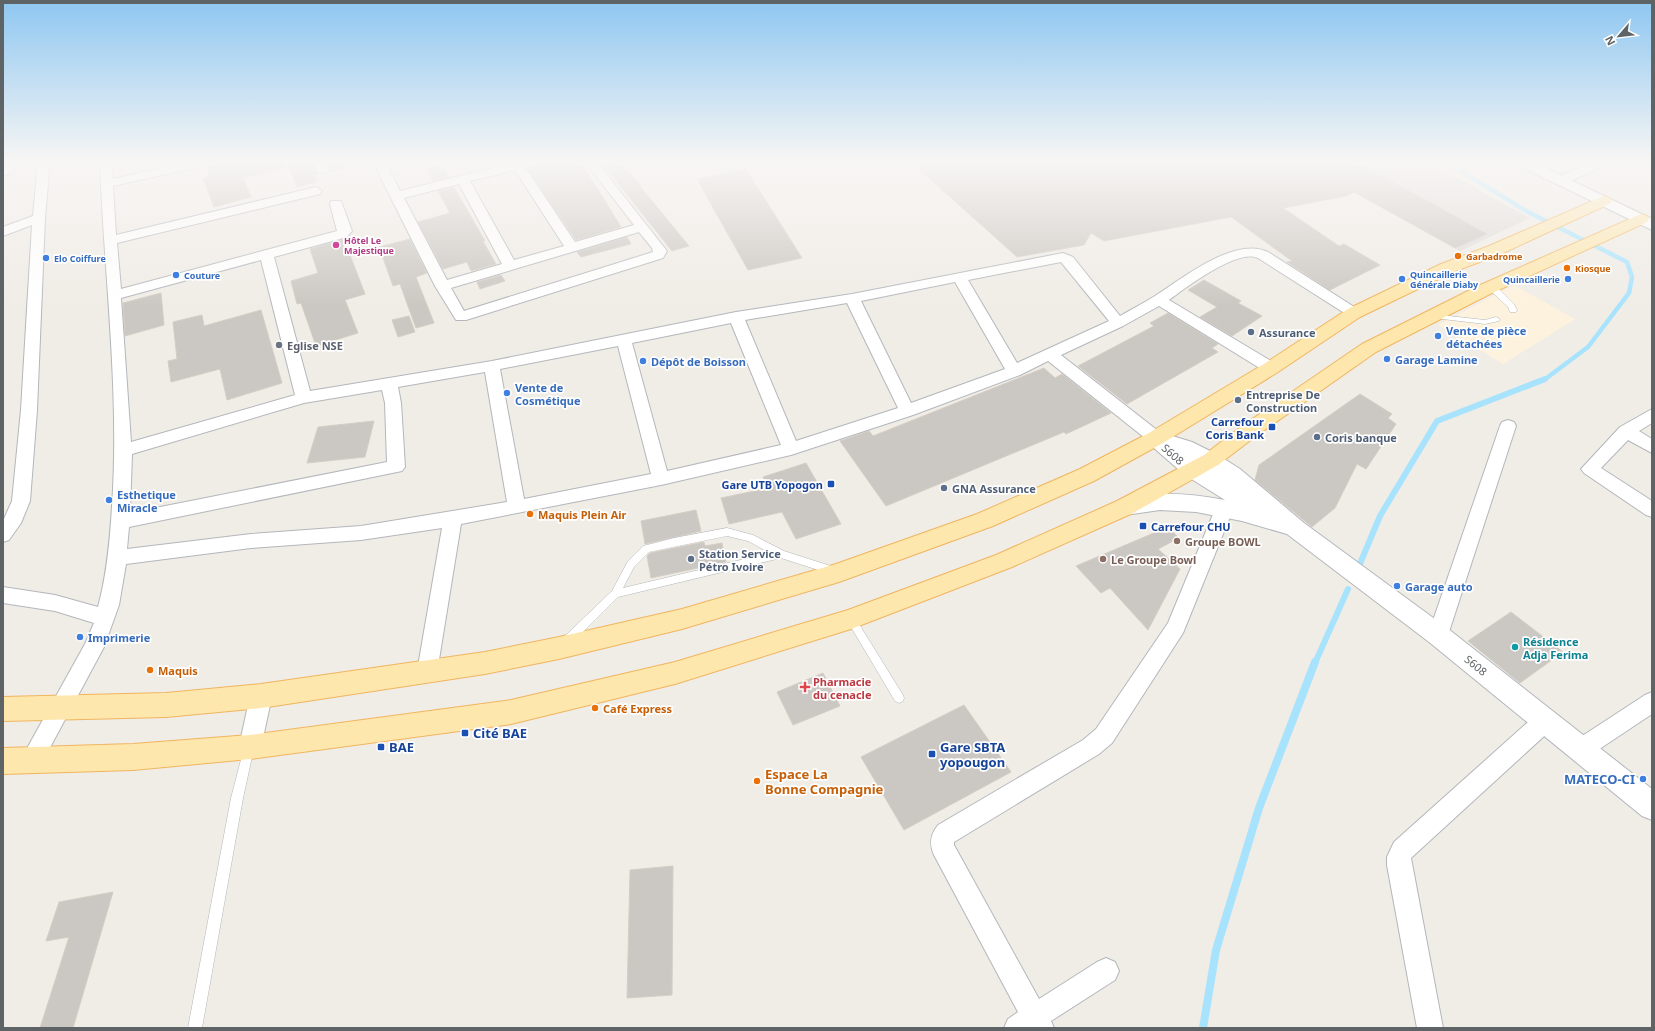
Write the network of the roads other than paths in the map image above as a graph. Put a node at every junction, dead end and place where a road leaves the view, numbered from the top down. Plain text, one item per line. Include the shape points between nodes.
1 (40, 210) edge
2 (108, 210) edge
3 (237, 210) edge
4 (338, 210) edge
5 (403, 210) edge
6 (480, 210) edge
7 (551, 210) edge
8 (628, 210) edge
9 (1583, 210) edge
10 (1622, 210) edge
11 (39, 218) junction
12 (1648, 223) edge
13 (641, 227) junction
14 (3, 232) edge
15 (109, 241) junction
16 (572, 248) junction
17 (266, 253) junction
18 (510, 266) junction
19 (1447, 268) junction
20 (960, 278) junction
21 (442, 286) junction
22 (1488, 288) junction
23 (115, 295) junction
24 (852, 298) junction
25 (1159, 300) junction
26 (1513, 310) dead end
27 (1354, 313) junction
28 (1434, 316) junction
29 (736, 317) junction
30 (1496, 319) dead end
31 (1118, 322) junction
32 (624, 340) junction
33 (1050, 355) junction
34 (492, 366) junction
35 (1271, 368) junction
36 (1014, 371) junction
37 (389, 384) junction
38 (304, 398) junction
39 (907, 411) junction
40 (1652, 415) edge
41 (1508, 426) dead end
42 (1626, 431) junction
43 (1156, 438) junction
44 (1652, 446) edge
45 (791, 449) junction
46 (124, 450) junction
47 (1211, 460) junction
48 (1192, 470) junction
49 (660, 479) junction
50 (517, 507) junction
51 (1125, 507) junction
52 (1224, 507) junction
53 (1652, 510) edge
54 (453, 519) junction
55 (120, 522) junction
56 (1296, 529) junction
57 (3, 535) edge
58 (781, 554) junction
59 (118, 558) junction
60 (839, 573) junction
61 (615, 594) junction
62 (3, 595) edge
63 (105, 619) junction
64 (851, 619) junction
65 (1438, 635) junction
66 (559, 648) junction
67 (427, 672) junction
68 (261, 696) junction
69 (899, 698) dead end
70 (1652, 702) edge
71 (60, 707) junction
72 (3, 708) edge
73 (1545, 721) junction
74 (250, 747) junction
75 (1581, 749) junction
76 (3, 761) edge
77 (31, 761) junction
78 (1652, 806) edge
79 (1106, 971) dead end
80 (1031, 1024) edge
81 (195, 1028) edge
82 (1430, 1028) edge

1 - 11 street
2 - 15 street
3 - 15 street
4 - 17 street via 344,231 342,234
5 - 21 street
6 - 18 street
7 - 16 street
8 - 13 street
9 - 19 main road
10 - 12 street
11 - 14 street
11 - 57 street via 29,410 21,501 15,518
12 - 22 main road via 1596,239
13 - 16 street
13 - 21 street via 660,251 658,255 464,316 459,316
15 - 23 street
16 - 18 street
17 - 23 street
17 - 38 street
18 - 21 street
19 - 22 main road
19 - 27 main road
20 - 24 street
20 - 31 street via 1066,258
20 - 36 street
22 - 26 lane
22 - 28 main road
23 - 46 street
24 - 29 street
24 - 39 street
25 - 27 street via 1195,275 1234,257 1252,252 1264,256
25 - 31 street
25 - 35 street
27 - 35 main road
28 - 30 lane via 1485,322
28 - 47 main road via 1369,348 1249,430
29 - 32 street
29 - 45 street
31 - 33 street
32 - 34 street
32 - 49 street
33 - 36 street
33 - 43 street
34 - 37 street
34 - 50 street
35 - 43 main road
36 - 39 street
37 - 38 street
37 - 55 street via 393,403 396,467
38 - 46 street
39 - 45 street
40 - 42 street
41 - 65 street
42 - 44 street
42 - 53 street via 1590,470
43 - 47 street, S608 via 1185,447
43 - 48 street, S608
43 - 60 main road via 1087,475 985,520
45 - 49 street
46 - 55 street
47 - 48 main road
47 - 56 street, S608 via 1233,475
48 - 51 main road
48 - 56 street, S608 via 1233,496
49 - 50 street
50 - 54 street
51 - 52 street, S608 via 1164,502
51 - 64 main road via 1004,561
52 - 56 street, S608
52 - 80 street via 1176,627 1104,736 1091,747 946,833 942,838 942,847
54 - 59 street via 361,533 251,541
54 - 67 street
55 - 59 street
56 - 65 street, S608
58 - 60 lane
58 - 61 lane
58 - 61 lane via 750,538 727,532 674,542 646,549 631,564
59 - 63 street
60 - 66 main road via 682,619
61 - 66 lane
62 - 63 street via 64,604 90,611
63 - 71 street via 94,647
64 - 69 lane
64 - 74 main road via 675,673 511,712
65 - 73 street, S608
66 - 67 main road
67 - 68 main road
68 - 71 main road via 166,705
68 - 74 street
70 - 75 street
71 - 72 main road
71 - 77 street
73 - 75 street, S608
73 - 82 street via 1402,850 1399,857
74 - 77 main road via 133,757
74 - 81 lane via 237,798
75 - 78 street, S608
76 - 77 main road
79 - 80 street

